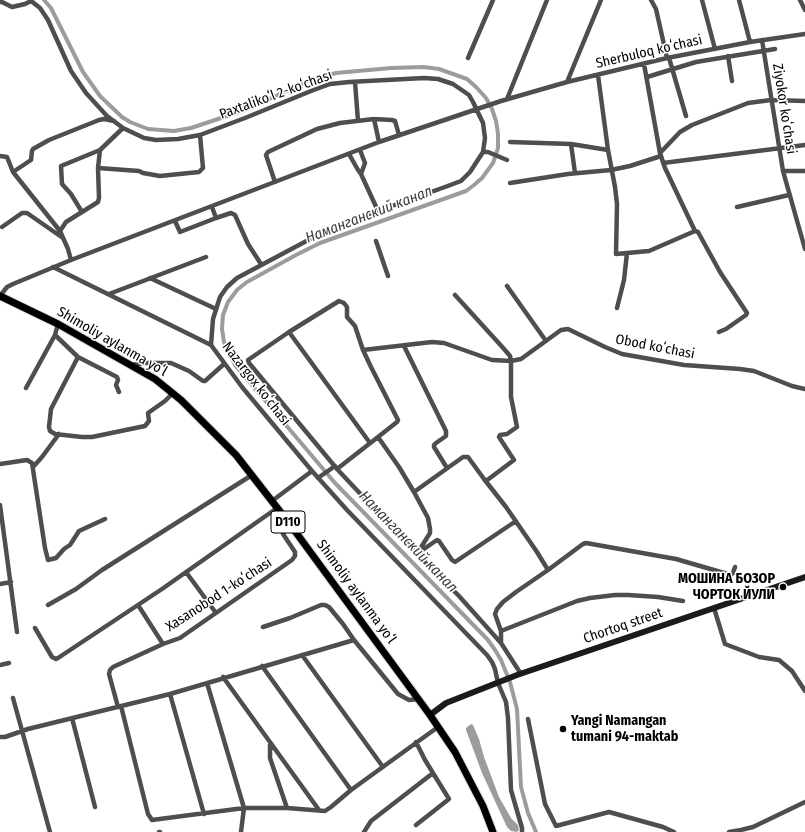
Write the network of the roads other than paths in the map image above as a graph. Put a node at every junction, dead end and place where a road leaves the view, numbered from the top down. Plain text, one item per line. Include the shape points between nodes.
1 (31, 0) edge
2 (493, 0) edge
3 (547, 0) edge
4 (601, 0) edge
5 (651, 0) edge
6 (702, 0) edge
7 (740, 0) edge
8 (800, 0) edge
9 (0, 2) edge
10 (805, 10) edge
11 (805, 34) edge
12 (762, 40) junction
13 (750, 42) junction
14 (715, 49) junction
15 (774, 49) dead end
16 (763, 51) junction
17 (728, 56) junction
18 (468, 58) dead end
19 (668, 58) junction
20 (644, 64) junction
21 (673, 70) junction
22 (598, 75) junction
23 (647, 76) junction
24 (732, 81) dead end
25 (354, 82) junction
26 (567, 82) junction
27 (507, 98) junction
28 (771, 100) junction
29 (805, 101) edge
30 (476, 109) junction
31 (686, 116) dead end
32 (374, 119) junction
33 (358, 121) junction
34 (115, 122) junction
35 (123, 128) junction
36 (200, 135) junction
37 (399, 135) junction
38 (379, 142) junction
39 (510, 142) dead end
40 (571, 144) junction
41 (805, 145) edge
42 (778, 148) junction
43 (100, 150) junction
44 (360, 150) junction
45 (608, 150) junction
46 (485, 152) junction
47 (349, 154) junction
48 (661, 154) junction
49 (0, 156) edge
50 (506, 159) dead end
51 (663, 163) junction
52 (98, 168) junction
53 (612, 170) junction
54 (783, 171) junction
55 (805, 171) edge
56 (13, 172) junction
57 (575, 173) junction
58 (361, 174) junction
59 (275, 182) junction
60 (510, 183) dead end
61 (789, 195) junction
62 (212, 207) junction
63 (737, 207) dead end
64 (378, 211) junction
65 (82, 212) junction
66 (216, 218) junction
67 (175, 221) junction
68 (2, 227) dead end
69 (60, 231) junction
70 (695, 231) junction
71 (63, 238) junction
72 (376, 241) dead end
73 (805, 249) edge
74 (627, 253) junction
75 (206, 257) dead end
76 (71, 260) junction
77 (261, 264) junction
78 (53, 267) junction
79 (388, 276) dead end
80 (150, 278) junction
81 (507, 286) dead end
82 (109, 294) junction
83 (455, 295) dead end
84 (0, 296) edge
85 (617, 308) dead end
86 (216, 309) junction
87 (58, 324) junction
88 (288, 332) junction
89 (719, 332) dead end
90 (55, 334) junction
91 (546, 341) junction
92 (211, 345) junction
93 (404, 346) junction
94 (364, 350) junction
95 (78, 357) junction
96 (511, 361) junction
97 (224, 364) junction
98 (131, 365) junction
99 (26, 388) dead end
100 (805, 389) edge
101 (119, 392) dead end
102 (173, 394) junction
103 (59, 434) junction
104 (378, 437) junction
105 (370, 443) junction
106 (0, 464) edge
107 (33, 467) junction
108 (336, 467) junction
109 (447, 468) junction
110 (312, 471) junction
111 (252, 475) junction
112 (318, 478) junction
113 (486, 481) junction
114 (414, 492) junction
115 (272, 501) junction
116 (0, 505) edge
117 (277, 508) junction
118 (105, 519) dead end
119 (516, 521) junction
120 (289, 523) junction
121 (417, 553) junction
122 (735, 568) dead end
123 (548, 570) junction
124 (186, 572) junction
125 (805, 577) edge
126 (11, 582) junction
127 (0, 584) edge
128 (683, 601) dead end
129 (48, 605) dead end
130 (138, 605) junction
131 (714, 608) junction
132 (216, 613) junction
133 (263, 627) dead end
134 (35, 628) dead end
135 (501, 631) junction
136 (17, 632) dead end
137 (354, 640) junction
138 (501, 643) junction
139 (163, 644) junction
140 (302, 655) junction
141 (9, 663) dead end
142 (0, 665) edge
143 (262, 666) junction
144 (519, 675) junction
145 (223, 678) junction
146 (499, 682) junction
147 (207, 683) junction
148 (805, 691) edge
149 (170, 694) junction
150 (13, 698) dead end
151 (418, 699) junction
152 (119, 707) junction
153 (430, 715) junction
154 (72, 718) junction
155 (528, 719) dead end
156 (438, 727) junction
157 (22, 732) junction
158 (0, 738) edge
159 (416, 742) junction
160 (270, 744) junction
161 (383, 767) junction
162 (433, 773) junction
163 (352, 790) junction
164 (805, 802) edge
165 (95, 807) dead end
166 (244, 808) junction
167 (286, 808) junction
168 (319, 810) junction
169 (204, 814) junction
170 (416, 825) dead end
171 (50, 832) edge
172 (241, 832) edge
173 (364, 832) edge
174 (492, 832) edge
175 (522, 832) edge
176 (674, 832) edge
177 (729, 832) edge

1 - 9 street via 12,7
1 - 34 street, Paxtalikoʻl 2-koʻchasi via 48,20 78,83 97,106
2 - 18 street
3 - 27 street
4 - 26 street
5 - 19 street via 656,9
6 - 14 street
7 - 13 street
8 - 10 street
11 - 12 street, Sherbuloq koʻchasi
12 - 13 street, Sherbuloq koʻchasi
12 - 16 street, Ziyokor koʻchasi
13 - 14 street, Sherbuloq koʻchasi
14 - 19 street, Sherbuloq koʻchasi
15 - 16 street
16 - 17 street
16 - 28 street, Ziyokor koʻchasi
17 - 21 street via 696,62
17 - 24 street
19 - 20 street, Sherbuloq koʻchasi
19 - 21 street
20 - 22 street, Sherbuloq koʻchasi
20 - 23 street
21 - 23 street
21 - 31 street
22 - 26 street, Sherbuloq koʻchasi
22 - 45 street
23 - 48 street
25 - 30 street, Paxtalikoʻl 2-koʻchasi via 438,79 453,84 469,95
25 - 33 street
25 - 36 street, Paxtalikoʻl 2-koʻchasi via 330,84
26 - 27 street, Sherbuloq koʻchasi
27 - 30 street, Sherbuloq koʻchasi
28 - 29 street
28 - 42 street, Ziyokor koʻchasi
28 - 48 street via 748,103 692,125 680,132
30 - 37 street, Sherbuloq koʻchasi
30 - 46 street, Nazargox koʻchasi via 485,131
32 - 33 street
32 - 37 street via 395,121
32 - 38 street
33 - 59 street via 317,129 268,152 266,155
34 - 35 street, Paxtalikoʻl 2-koʻchasi
34 - 56 street via 99,120 49,140 33,149 31,160
35 - 36 street, Paxtalikoʻl 2-koʻchasi via 144,138 156,140
35 - 43 street
36 - 52 street via 203,168 199,172 160,176 140,171
37 - 38 street, Sherbuloq koʻchasi
38 - 44 street, Sherbuloq koʻchasi
39 - 40 street
40 - 45 street
40 - 57 street
41 - 42 street
42 - 51 street
42 - 54 street, Ziyokor koʻchasi
43 - 52 street
43 - 65 street via 61,166 62,184
44 - 47 street, Sherbuloq koʻchasi
44 - 58 street via 365,163
45 - 53 street
46 - 50 street
46 - 64 street, Nazargox koʻchasi via 470,172 460,180
47 - 58 street
47 - 59 street, Sherbuloq koʻchasi
48 - 51 street
48 - 53 street
49 - 56 street via 7,157
51 - 70 street
52 - 65 street via 100,198
53 - 57 street
53 - 74 street via 617,204 616,254
54 - 55 street
54 - 61 street, Ziyokor koʻchasi
56 - 69 street
57 - 60 street
58 - 64 street
59 - 62 street, Sherbuloq koʻchasi
61 - 63 street
61 - 73 street, Ziyokor koʻchasi
62 - 66 street
62 - 67 street, Sherbuloq koʻchasi
64 - 77 street, Nazargox koʻchasi via 314,237
65 - 69 street via 66,222
66 - 67 street via 180,232
66 - 77 street via 231,213 235,215 248,244
67 - 76 street, Sherbuloq koʻchasi
68 - 71 street via 22,213 27,213
69 - 71 street
70 - 74 street via 652,250
70 - 89 street via 747,313
71 - 76 street
72 - 79 street
74 - 85 street
75 - 80 street
76 - 78 street, Sherbuloq koʻchasi
77 - 86 street, Nazargox koʻchasi via 236,278 220,297
78 - 82 street
78 - 84 street, Sherbuloq koʻchasi via 7,287
80 - 82 street
80 - 86 street
81 - 91 street
82 - 92 street
83 - 96 street via 505,350
84 - 87 main road, Shimoliy aylanma yoʻl / D110
86 - 92 street, Nazargox koʻchasi
87 - 90 street
87 - 98 main road, Shimoliy aylanma yoʻl / D110
88 - 94 street via 335,302 342,301 347,307 347,317 355,326
88 - 105 street
88 - 108 street via 248,359 248,362
90 - 95 street
90 - 99 street
91 - 96 street, Obod koʻchasi via 521,359
91 - 100 street, Obod koʻchasi via 561,330 568,329 622,354 684,365 754,371
92 - 97 street, Nazargox koʻchasi
93 - 94 street, Obod koʻchasi
93 - 96 street, Obod koʻchasi via 444,343 492,360
93 - 109 street via 446,431 446,436 434,447
94 - 104 street via 398,420
95 - 101 street via 117,377 116,385
95 - 103 street via 51,409 49,426 52,433
96 - 113 street via 511,397 517,428 500,437 514,460
97 - 98 street via 205,381 171,363
97 - 110 street, Nazargox koʻchasi
98 - 102 main road, Shimoliy aylanma yoʻl / D110
102 - 103 street via 148,413 148,424 144,426 92,437
102 - 111 main road, Shimoliy aylanma yoʻl / D110 via 236,455
103 - 107 street
104 - 105 street
104 - 114 street
105 - 108 street
106 - 107 street via 27,460
107 - 118 street via 48,560 56,558 70,545 79,531
108 - 112 street
108 - 121 street
109 - 113 street via 468,456
109 - 114 street
110 - 112 street, Nazargox koʻchasi
110 - 115 street
111 - 115 main road, Shimoliy aylanma yoʻl / D110
111 - 129 street
112 - 146 street, Nazargox koʻchasi via 487,655
113 - 119 street
114 - 121 street via 428,518 430,529
115 - 117 main road, Shimoliy aylanma yoʻl / D110
116 - 126 street
117 - 120 main road, Shimoliy aylanma yoʻl / D110
117 - 124 street
119 - 121 street via 454,562 437,540
119 - 123 street
120 - 132 street, Xasanobod 1-koʻchasi via 283,534 295,558
120 - 151 main road, Shimoliy aylanma yoʻl / D110
121 - 138 street
122 - 123 street via 731,575 680,560 586,543
123 - 135 street via 497,609 495,614
124 - 130 street
124 - 132 street
125 - 131 main road, Chortoq street
126 - 127 street
126 - 136 street
128 - 135 street via 628,595 590,598
130 - 134 street via 56,659 52,657
130 - 139 street
131 - 144 main road, Chortoq street
131 - 148 street via 725,644 759,657 779,660 792,671
132 - 139 street, Xasanobod 1-koʻchasi via 180,638
133 - 137 street via 325,605 344,624
135 - 138 street
137 - 140 street
137 - 151 street via 398,694 409,700
138 - 144 street
139 - 152 street, Xasanobod 1-koʻchasi via 110,670
140 - 143 street
140 - 161 street
141 - 142 street
143 - 145 street
143 - 163 street
144 - 146 main road, Chortoq street
145 - 147 street
145 - 160 street
146 - 153 main road, Chortoq street via 446,703
146 - 175 street, Nazargox koʻchasi via 508,718 511,790
147 - 149 street
147 - 166 street
149 - 152 street
149 - 169 street
150 - 157 street
151 - 153 main road, Shimoliy aylanma yoʻl / D110
152 - 154 street
152 - 169 street via 150,818 152,820
153 - 156 main road, Shimoliy aylanma yoʻl / D110
154 - 157 street
154 - 165 street
155 - 176 street via 545,804 556,826 609,812
156 - 159 street
156 - 174 main road, Shimoliy aylanma yoʻl / D110 via 469,778
157 - 158 street
157 - 171 street
159 - 161 street
159 - 162 street
160 - 167 street via 270,758
160 - 168 street
161 - 163 street
162 - 170 street via 449,799
162 - 173 street via 371,821
163 - 168 street via 328,809
164 - 177 street via 753,826
166 - 167 street
166 - 169 street
166 - 172 street
167 - 168 street

